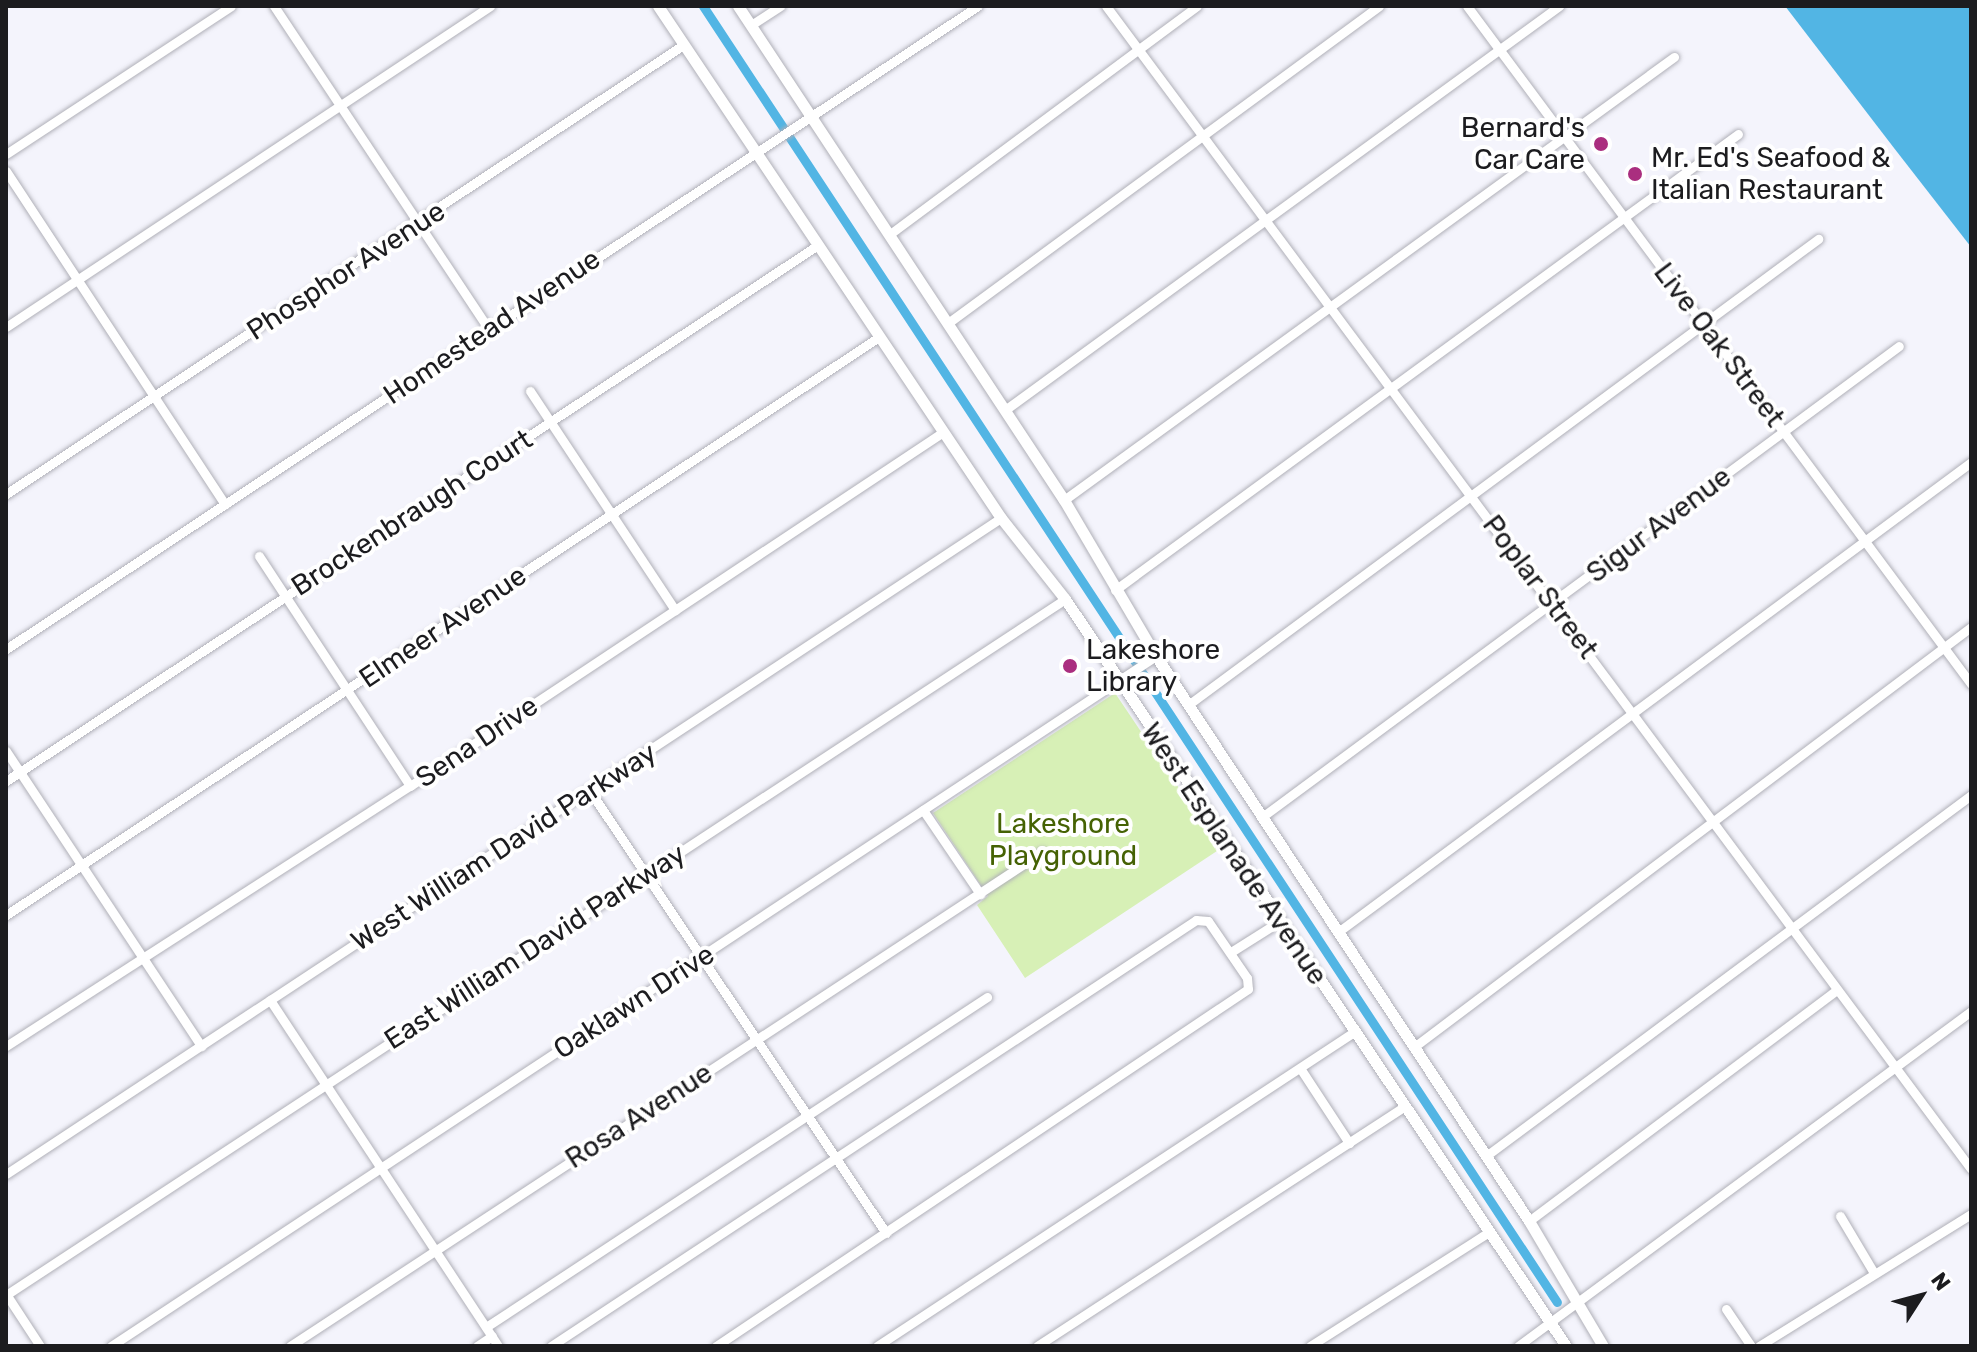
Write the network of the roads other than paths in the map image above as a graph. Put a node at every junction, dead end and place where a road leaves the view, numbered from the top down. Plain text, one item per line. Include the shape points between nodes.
1 (231, 6) edge
2 (274, 6) edge
3 (490, 6) edge
4 (658, 6) edge
5 (738, 6) edge
6 (780, 6) edge
7 (978, 6) edge
8 (1106, 6) edge
9 (1197, 6) edge
10 (1379, 6) edge
11 (1467, 6) edge
12 (1559, 6) edge
13 (751, 25) junction
14 (683, 45) junction
15 (1140, 48) junction
16 (1500, 51) junction
17 (1674, 57) dead end
18 (341, 107) junction
19 (811, 116) junction
20 (1738, 134) dead end
21 (1562, 135) junction
22 (1205, 136) junction
23 (756, 152) junction
24 (6, 154) edge
25 (6, 171) edge
26 (1625, 219) junction
27 (1267, 220) junction
28 (418, 224) junction
29 (890, 234) junction
30 (1818, 239) dead end
31 (818, 245) junction
32 (78, 280) junction
33 (1330, 306) junction
34 (948, 323) junction
35 (1703, 325) junction
36 (6, 327) edge
37 (489, 330) junction
38 (879, 337) junction
39 (1899, 346) dead end
40 (1391, 389) junction
41 (530, 391) dead end
42 (154, 397) junction
43 (1005, 410) junction
44 (551, 423) junction
45 (943, 432) junction
46 (1783, 432) junction
47 (1971, 462) edge
48 (6, 494) edge
49 (1473, 498) junction
50 (1064, 500) junction
51 (225, 504) junction
52 (612, 514) junction
53 (1001, 518) junction
54 (1865, 542) junction
55 (259, 556) dead end
56 (1115, 590) junction
57 (285, 596) junction
58 (1065, 599) junction
59 (1553, 604) junction
60 (675, 610) junction
61 (1971, 627) edge
62 (1944, 648) junction
63 (6, 649) edge
64 (1152, 658) junction
65 (1123, 678) junction
66 (1971, 684) edge
67 (347, 691) junction
68 (1188, 705) junction
69 (1634, 713) junction
70 (6, 751) edge
71 (20, 772) junction
72 (6, 781) edge
73 (410, 786) junction
74 (590, 791) junction
75 (1971, 795) edge
76 (923, 810) junction
77 (1262, 817) junction
78 (1714, 820) junction
79 (1042, 852) dead end
80 (81, 865) junction
81 (646, 874) junction
82 (980, 894) junction
83 (6, 915) edge
84 (1280, 921) junction
85 (1792, 928) junction
86 (1338, 932) junction
87 (1231, 952) junction
88 (142, 957) junction
89 (702, 957) junction
90 (1837, 990) junction
91 (987, 997) dead end
92 (270, 1000) junction
93 (1971, 1011) edge
94 (1354, 1032) junction
95 (757, 1038) junction
96 (6, 1046) edge
97 (201, 1046) junction
98 (1414, 1047) junction
99 (1897, 1067) junction
100 (1300, 1068) junction
101 (326, 1084) junction
102 (1404, 1107) junction
103 (807, 1114) junction
104 (1349, 1143) junction
105 (1486, 1156) junction
106 (836, 1158) junction
107 (381, 1168) junction
108 (1971, 1169) edge
109 (6, 1174) edge
110 (1971, 1214) edge
111 (1840, 1216) dead end
112 (1529, 1221) junction
113 (1489, 1232) junction
114 (886, 1233) junction
115 (435, 1250) junction
116 (1874, 1273) junction
117 (6, 1295) edge
118 (1581, 1303) junction
119 (1726, 1309) dead end
120 (1552, 1324) junction
121 (489, 1332) junction
122 (40, 1346) edge
123 (111, 1346) edge
124 (290, 1346) edge
125 (477, 1346) edge
126 (498, 1346) edge
127 (551, 1346) edge
128 (716, 1346) edge
129 (877, 1346) edge
130 (1037, 1346) edge
131 (1310, 1346) edge
132 (1518, 1346) edge
133 (1566, 1346) edge
134 (1603, 1346) edge
135 (1751, 1346) edge
136 (1759, 1346) edge

1 - 24 street
2 - 18 street
3 - 18 street
4 - 14 main road, West Esplanade Avenue
5 - 13 main road, West Esplanade Avenue
6 - 13 street
7 - 19 street, Homestead Avenue
8 - 15 street, Poplar Street
9 - 15 street
10 - 22 street
11 - 16 street, Live Oak Street
12 - 16 street
13 - 19 main road, West Esplanade Avenue
14 - 23 main road, West Esplanade Avenue
14 - 28 street, Phosphor Avenue
15 - 22 street, Poplar Street
15 - 29 street
16 - 21 street, Live Oak Street
16 - 27 street
17 - 21 street
18 - 28 street
18 - 32 street
19 - 23 street, Homestead Avenue
19 - 29 main road, West Esplanade Avenue
20 - 26 street
21 - 26 street, Live Oak Street
21 - 33 street
22 - 27 street, Poplar Street
22 - 34 street
23 - 31 main road, West Esplanade Avenue
23 - 37 street, Homestead Avenue
25 - 32 street
26 - 35 street, Live Oak Street
26 - 40 street
27 - 33 street, Poplar Street
27 - 43 street
28 - 37 street
28 - 42 street, Phosphor Avenue
29 - 34 main road, West Esplanade Avenue
30 - 35 street
31 - 38 main road, West Esplanade Avenue
31 - 44 street, Brockenbraugh Court
32 - 36 street
32 - 42 street
33 - 40 street, Poplar Street
33 - 50 street
34 - 43 main road, West Esplanade Avenue
35 - 46 street, Live Oak Street
35 - 49 street
37 - 51 street, Homestead Avenue
38 - 45 main road, West Esplanade Avenue
38 - 52 street, Elmeer Avenue
39 - 46 street, Sigur Avenue
40 - 49 street, Poplar Street
40 - 56 street
41 - 44 street
42 - 48 street, Phosphor Avenue
42 - 51 street
43 - 50 main road, West Esplanade Avenue
44 - 52 street
44 - 57 street, Brockenbraugh Court
45 - 53 main road, West Esplanade Avenue
45 - 60 street, Sena Drive
46 - 54 street, Live Oak Street
46 - 59 street, Sigur Avenue
47 - 54 street
49 - 59 street, Poplar Street
49 - 68 street
50 - 56 main road, West Esplanade Avenue
51 - 63 street, Homestead Avenue
52 - 60 street
52 - 67 street, Elmeer Avenue
53 - 58 main road, West Esplanade Avenue
53 - 74 street, West William David Parkway
54 - 62 street, Live Oak Street
54 - 69 street
55 - 57 street
56 - 64 main road, West Esplanade Avenue
57 - 67 street
57 - 71 street, Brockenbraugh Court
58 - 65 main road, West Esplanade Avenue
58 - 81 street, East William David Parkway
59 - 69 street, Poplar Street
59 - 77 street, Sigur Avenue
60 - 73 street, Sena Drive
61 - 62 street
62 - 66 street, Live Oak Street
62 - 78 street
64 - 65 street, Oaklawn Drive
64 - 68 main road, West Esplanade Avenue
65 - 76 street, Oaklawn Drive
65 - 84 main road, West Esplanade Avenue
67 - 73 street
67 - 80 street, Elmeer Avenue
68 - 77 main road, West Esplanade Avenue
69 - 78 street, Poplar Street
69 - 86 street
70 - 71 street
71 - 72 street, Brockenbraugh Court
71 - 80 street
73 - 88 street, Sena Drive
74 - 81 street
74 - 92 street, West William David Parkway
75 - 85 street
76 - 82 street
76 - 89 street, Oaklawn Drive
77 - 86 main road, West Esplanade Avenue
78 - 85 street, Poplar Street
78 - 98 street
79 - 82 street, Rosa Avenue
80 - 83 street, Elmeer Avenue
80 - 88 street
81 - 89 street
81 - 101 street, East William David Parkway
82 - 95 street, Rosa Avenue
84 - 87 street
84 - 94 main road, West Esplanade Avenue
85 - 90 street, Poplar Street
85 - 105 street
86 - 98 main road, West Esplanade Avenue
87 - 106 street via 1208,921 1196,920
87 - 114 street via 1248,989
88 - 96 street, Sena Drive
88 - 97 street
89 - 95 street
89 - 107 street, Oaklawn Drive
90 - 99 street, Poplar Street
90 - 112 street
91 - 103 street
92 - 97 street, West William David Parkway
92 - 101 street
93 - 99 street
94 - 100 street
94 - 102 main road, West Esplanade Avenue
95 - 103 street
95 - 115 street, Rosa Avenue
97 - 109 street, West William David Parkway
98 - 105 main road, West Esplanade Avenue
99 - 108 street, Poplar Street
99 - 118 street
100 - 104 street
100 - 129 street
101 - 107 street
101 - 117 street, East William David Parkway
102 - 104 street
102 - 113 main road, West Esplanade Avenue
103 - 106 street
103 - 121 street
104 - 130 street
105 - 112 main road, West Esplanade Avenue
106 - 114 street
106 - 127 street
107 - 115 street
107 - 123 street, Oaklawn Drive
110 - 116 street
111 - 116 street
112 - 118 main road, West Esplanade Avenue
113 - 120 main road, West Esplanade Avenue
113 - 131 street
114 - 128 street
115 - 121 street
115 - 124 street, Rosa Avenue
116 - 136 street
117 - 122 street
118 - 120 street
118 - 134 main road, West Esplanade Avenue
119 - 135 street
120 - 132 street
120 - 133 main road, West Esplanade Avenue
121 - 125 street
121 - 126 street

